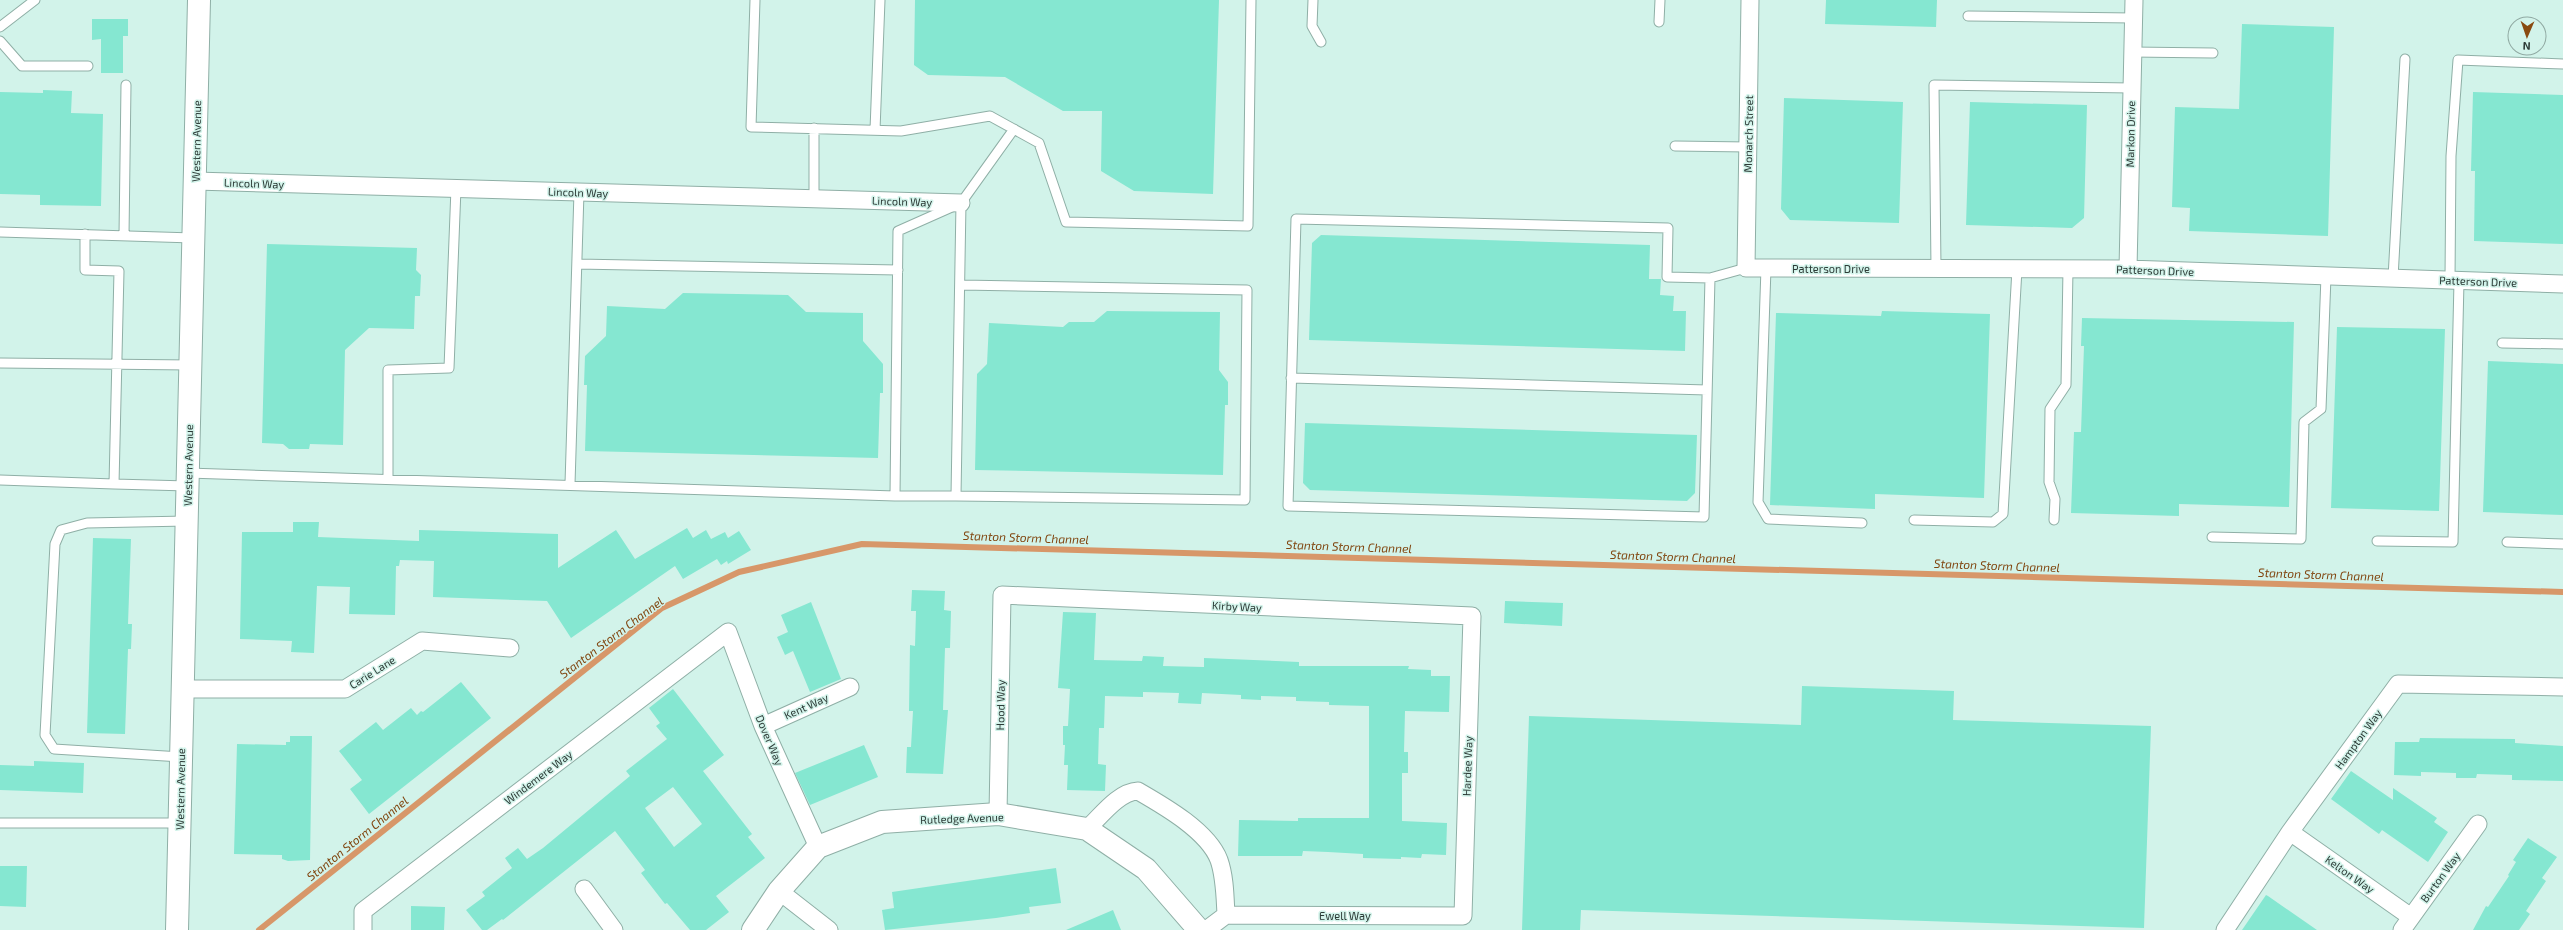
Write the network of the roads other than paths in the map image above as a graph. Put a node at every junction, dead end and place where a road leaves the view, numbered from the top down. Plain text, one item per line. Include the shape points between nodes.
1 (35, 0) edge
2 (199, 0) edge
3 (755, 0) edge
4 (880, 0) edge
5 (1251, 0) edge
6 (1313, 0) edge
7 (1660, 0) edge
8 (1750, 0) edge
9 (2134, 0) edge
10 (1968, 16) dead end
11 (2133, 18) junction
12 (1658, 22) dead end
13 (0, 28) edge
14 (0, 41) edge
15 (1321, 42) dead end
16 (2132, 52) junction
17 (2213, 53) dead end
18 (2405, 59) dead end
19 (2563, 64) edge
20 (88, 66) dead end
21 (126, 85) dead end
22 (2131, 88) junction
23 (814, 128) junction
24 (1014, 129) junction
25 (875, 130) junction
26 (1675, 146) dead end
27 (1748, 147) junction
28 (195, 181) junction
29 (456, 188) junction
30 (579, 192) junction
31 (814, 199) junction
32 (960, 203) junction
33 (0, 232) edge
34 (85, 234) junction
35 (124, 235) junction
36 (194, 238) junction
37 (577, 264) junction
38 (1746, 268) junction
39 (1766, 268) junction
40 (1936, 268) junction
41 (2017, 269) junction
42 (2068, 269) junction
43 (2128, 269) junction
44 (898, 270) junction
45 (2326, 276) junction
46 (1710, 278) junction
47 (2393, 278) junction
48 (2455, 280) junction
49 (2563, 284) edge
50 (961, 285) junction
51 (2502, 343) dead end
52 (2563, 344) edge
53 (0, 363) edge
54 (117, 365) junction
55 (190, 365) junction
56 (1291, 378) junction
57 (1707, 390) junction
58 (188, 479) junction
59 (388, 479) junction
60 (0, 480) edge
61 (114, 484) junction
62 (570, 484) junction
63 (895, 496) junction
64 (956, 496) junction
65 (1914, 520) dead end
66 (2054, 520) dead end
67 (187, 521) junction
68 (1862, 522) dead end
69 (2212, 537) dead end
70 (2377, 541) dead end
71 (2507, 542) dead end
72 (2563, 544) edge
73 (1002, 595) joint
74 (1472, 616) joint
75 (728, 632) joint
76 (510, 648) dead end
77 (850, 686) dead end
78 (2563, 687) edge
79 (183, 689) junction
80 (763, 726) junction
81 (181, 757) junction
82 (998, 814) junction
83 (0, 823) edge
84 (180, 823) junction
85 (2478, 824) dead end
86 (1087, 829) junction
87 (2290, 832) junction
88 (818, 847) junction
89 (584, 889) dead end
90 (779, 891) junction
91 (1226, 915) junction
92 (1463, 916) joint
93 (2406, 923) edge
94 (177, 930) edge
95 (363, 930) edge
96 (614, 930) edge
97 (753, 930) edge
98 (829, 930) edge
99 (1199, 930) edge
100 (1206, 930) edge
101 (2226, 930) edge

1 - 13 lane
2 - 28 street, Western Avenue
3 - 23 lane via 752,127
4 - 25 lane
5 - 24 lane via 1248,226 1066,222 1039,143
6 - 15 lane via 1312,26
7 - 12 lane
8 - 27 street, Monarch Street
9 - 11 street, Markon Drive
10 - 11 lane
11 - 16 street, Markon Drive
14 - 20 lane via 22,66
16 - 17 lane
16 - 22 street, Markon Drive
18 - 47 lane
19 - 48 lane via 2458,60 2452,156
21 - 35 lane
22 - 40 lane via 1934,85
22 - 43 street, Markon Drive
23 - 25 lane
23 - 31 lane
24 - 25 lane via 990,116 901,131
24 - 32 lane
26 - 27 lane
27 - 38 street, Monarch Street
28 - 29 street, Lincoln Way
28 - 36 street, Western Avenue
29 - 30 street, Lincoln Way
29 - 59 lane via 450,368 388,370
30 - 31 street, Lincoln Way
30 - 37 lane
31 - 32 street, Lincoln Way
32 - 44 lane via 898,231
32 - 50 lane
33 - 34 lane
34 - 35 lane
34 - 54 lane via 85,270 119,271
35 - 36 lane
36 - 55 street, Western Avenue
37 - 44 lane
37 - 62 lane
38 - 39 street, Patterson Drive
38 - 46 lane
39 - 40 street, Patterson Drive
39 - 68 lane via 1758,502 1768,518
40 - 41 street, Patterson Drive
41 - 42 street, Patterson Drive
41 - 65 lane via 2003,514 1993,522
42 - 43 street, Patterson Drive
42 - 66 lane via 2066,385 2050,409 2049,482 2055,499
43 - 45 street, Patterson Drive
44 - 63 lane
45 - 47 street, Patterson Drive
45 - 69 lane via 2321,410 2304,422 2300,539
46 - 56 lane via 1667,278 1668,228 1296,218
46 - 57 lane
47 - 48 street, Patterson Drive
48 - 49 street, Patterson Drive
48 - 70 lane via 2453,542
50 - 64 lane via 958,310
50 - 64 lane via 1248,290 1245,500
51 - 52 lane
53 - 54 lane
54 - 55 lane
54 - 61 lane
55 - 58 street, Western Avenue
56 - 57 lane
56 - 57 lane via 1288,506 1704,517
58 - 59 lane
58 - 61 lane
58 - 67 street, Western Avenue
59 - 62 lane
60 - 61 lane
62 - 63 lane
63 - 64 lane
67 - 79 street, Western Avenue
67 - 81 lane via 87,523 62,530 55,544 45,735 54,749
71 - 72 lane
73 - 74 street, Kirby Way
73 - 82 street, Hood Way
74 - 92 street, Hardee Way
75 - 80 street, Dover Way
75 - 95 street, Windemere Way via 363,911
76 - 79 street, Carie Lane via 422,641 345,688
77 - 80 street, Kent Way
78 - 87 street, Hampton Way via 2398,684
79 - 81 street, Western Avenue
80 - 88 street, Dover Way
81 - 84 street, Western Avenue
82 - 86 street, Rutledge Avenue
82 - 88 street, Rutledge Avenue via 882,822
83 - 84 lane
84 - 94 street, Western Avenue
85 - 93 street, Burton Way
86 - 91 street via 1120,798 1133,792 1138,792 1170,809 1204,839 1216,855 1224,886
86 - 99 street, Rutledge Avenue via 1146,869
87 - 93 street, Kelton Way
87 - 101 street, Hampton Way
88 - 90 street, Rutledge Avenue
89 - 96 street
90 - 97 street, Rutledge Avenue
90 - 98 street
91 - 92 street, Ewell Way
91 - 100 street

